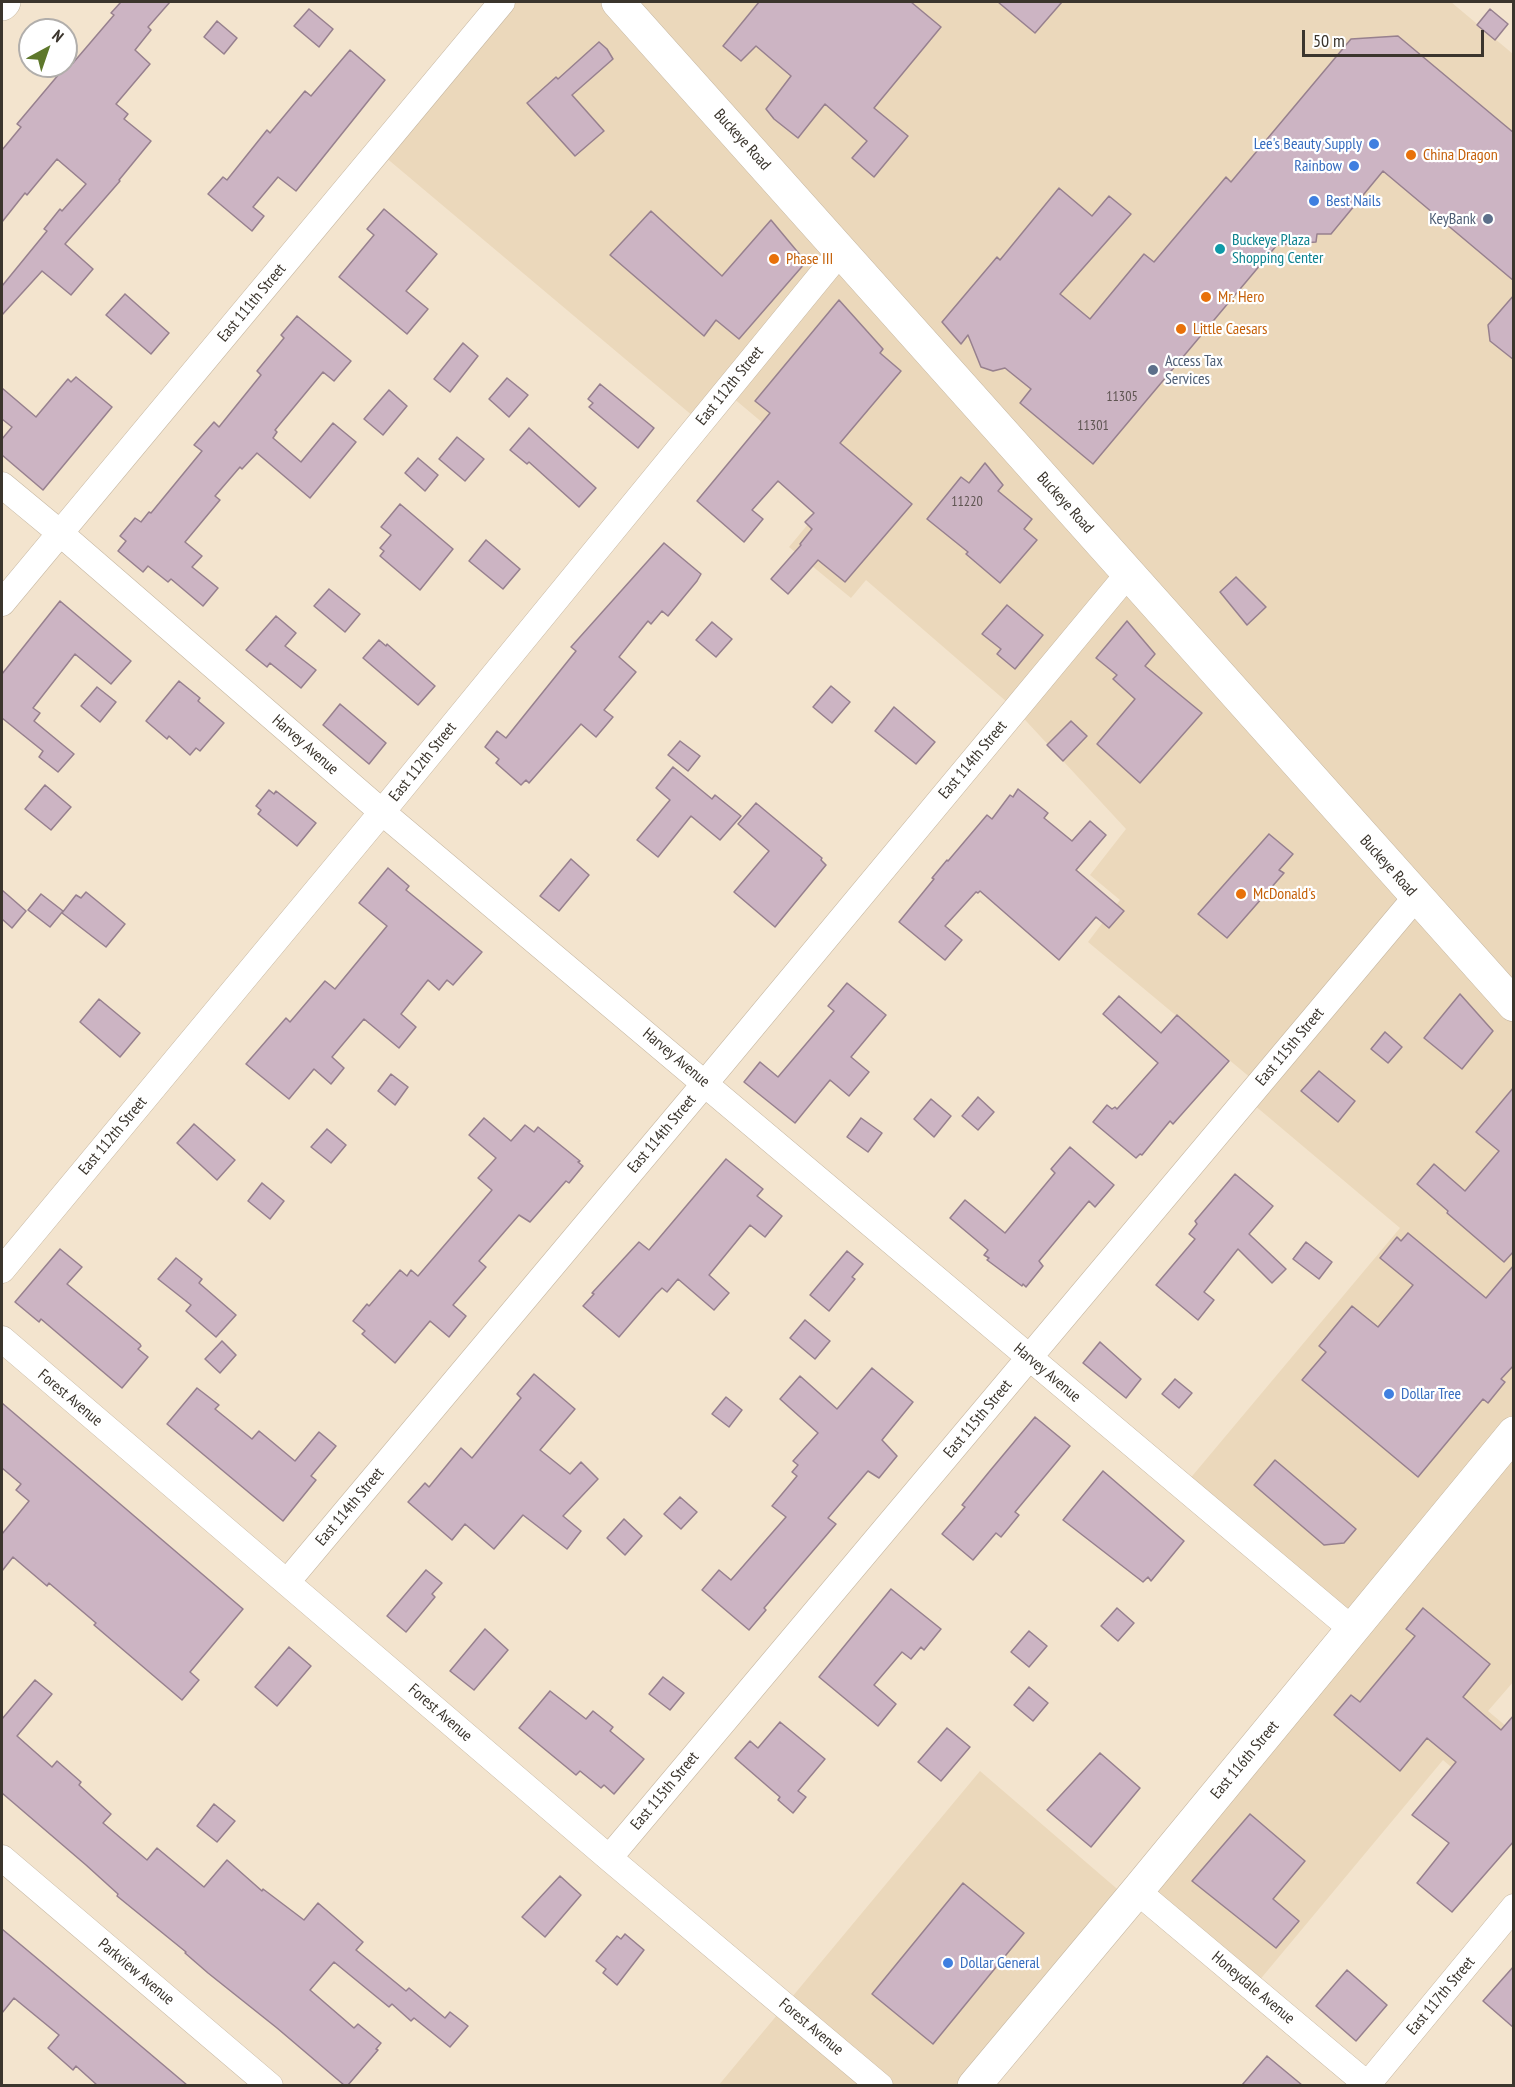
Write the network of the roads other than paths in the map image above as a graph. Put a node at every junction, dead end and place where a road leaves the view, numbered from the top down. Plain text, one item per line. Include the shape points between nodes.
1 (502, 2) edge
2 (618, 2) edge
3 (841, 250) junction
4 (2, 485) edge
5 (60, 533) junction
6 (1128, 574) junction
7 (2, 603) edge
8 (382, 812) junction
9 (1416, 897) junction
10 (1514, 1005) edge
11 (706, 1083) junction
12 (2, 1270) edge
13 (2, 1340) edge
14 (1029, 1358) junction
15 (1514, 1433) edge
16 (287, 1582) junction
17 (1353, 1630) junction
18 (2, 1858) edge
19 (609, 1858) junction
20 (1137, 1891) junction
21 (1514, 1907) edge
22 (270, 2085) edge
23 (880, 2085) edge
24 (974, 2085) edge
25 (1368, 2085) edge

1 - 5 street, East 111th Street
2 - 3 street, Buckeye Road
3 - 6 street, Buckeye Road
3 - 8 street, East 112th Street
4 - 5 street, Harvey Avenue
5 - 7 street, East 111th Street
5 - 8 street, Harvey Avenue
6 - 9 street, Buckeye Road
6 - 11 street, East 114th Street
8 - 11 street, Harvey Avenue
8 - 12 street, East 112th Street
9 - 10 street, Buckeye Road
9 - 14 street, East 115th Street
11 - 14 street, Harvey Avenue
11 - 16 street, East 114th Street
13 - 16 street, Forest Avenue
14 - 17 street, Harvey Avenue
14 - 19 street, East 115th Street
15 - 17 street, East 116th Street
16 - 19 street, Forest Avenue
17 - 20 street, East 116th Street
18 - 22 street, Parkview Avenue
19 - 23 street, Forest Avenue
20 - 24 street, East 116th Street
20 - 25 street, Honeydale Avenue
21 - 25 street, East 117th Street

